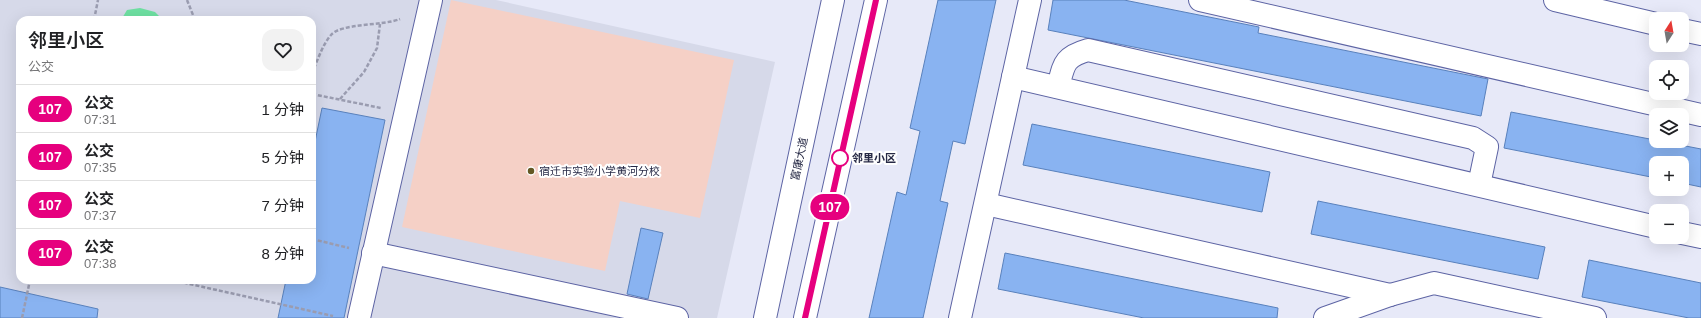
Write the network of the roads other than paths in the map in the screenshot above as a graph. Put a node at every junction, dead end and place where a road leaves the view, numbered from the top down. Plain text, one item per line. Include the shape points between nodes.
1 (833, 0) edge
2 (876, 0) edge
3 (1030, 0) edge
4 (1200, 0) edge
5 (1555, 0) edge
6 (430, 2) edge
7 (1649, 22) edge
8 (1689, 31) edge
9 (1701, 34) edge
10 (1013, 77) junction
11 (1058, 88) junction
12 (1701, 115) edge
13 (1479, 186) junction
14 (986, 204) junction
15 (1649, 225) edge
16 (1689, 234) edge
17 (1701, 237) edge
18 (372, 253) junction
19 (1390, 295) junction
20 (359, 318) edge
21 (677, 318) edge
22 (765, 318) edge
23 (805, 318) edge
24 (960, 318) edge
25 (1325, 318) edge
26 (1595, 318) edge

1 - 22 street, 富康大道
2 - 23 street
3 - 10 street
4 - 12 street
5 - 7 street
6 - 18 street
8 - 9 street
10 - 11 street
10 - 14 street
11 - 13 street
11 - 13 street via 1065,63 1077,53 1088,50 1465,136 1487,147
13 - 15 street
14 - 19 street
14 - 24 street
16 - 17 street
18 - 20 street
18 - 21 street
19 - 25 street
19 - 26 street via 1434,282

